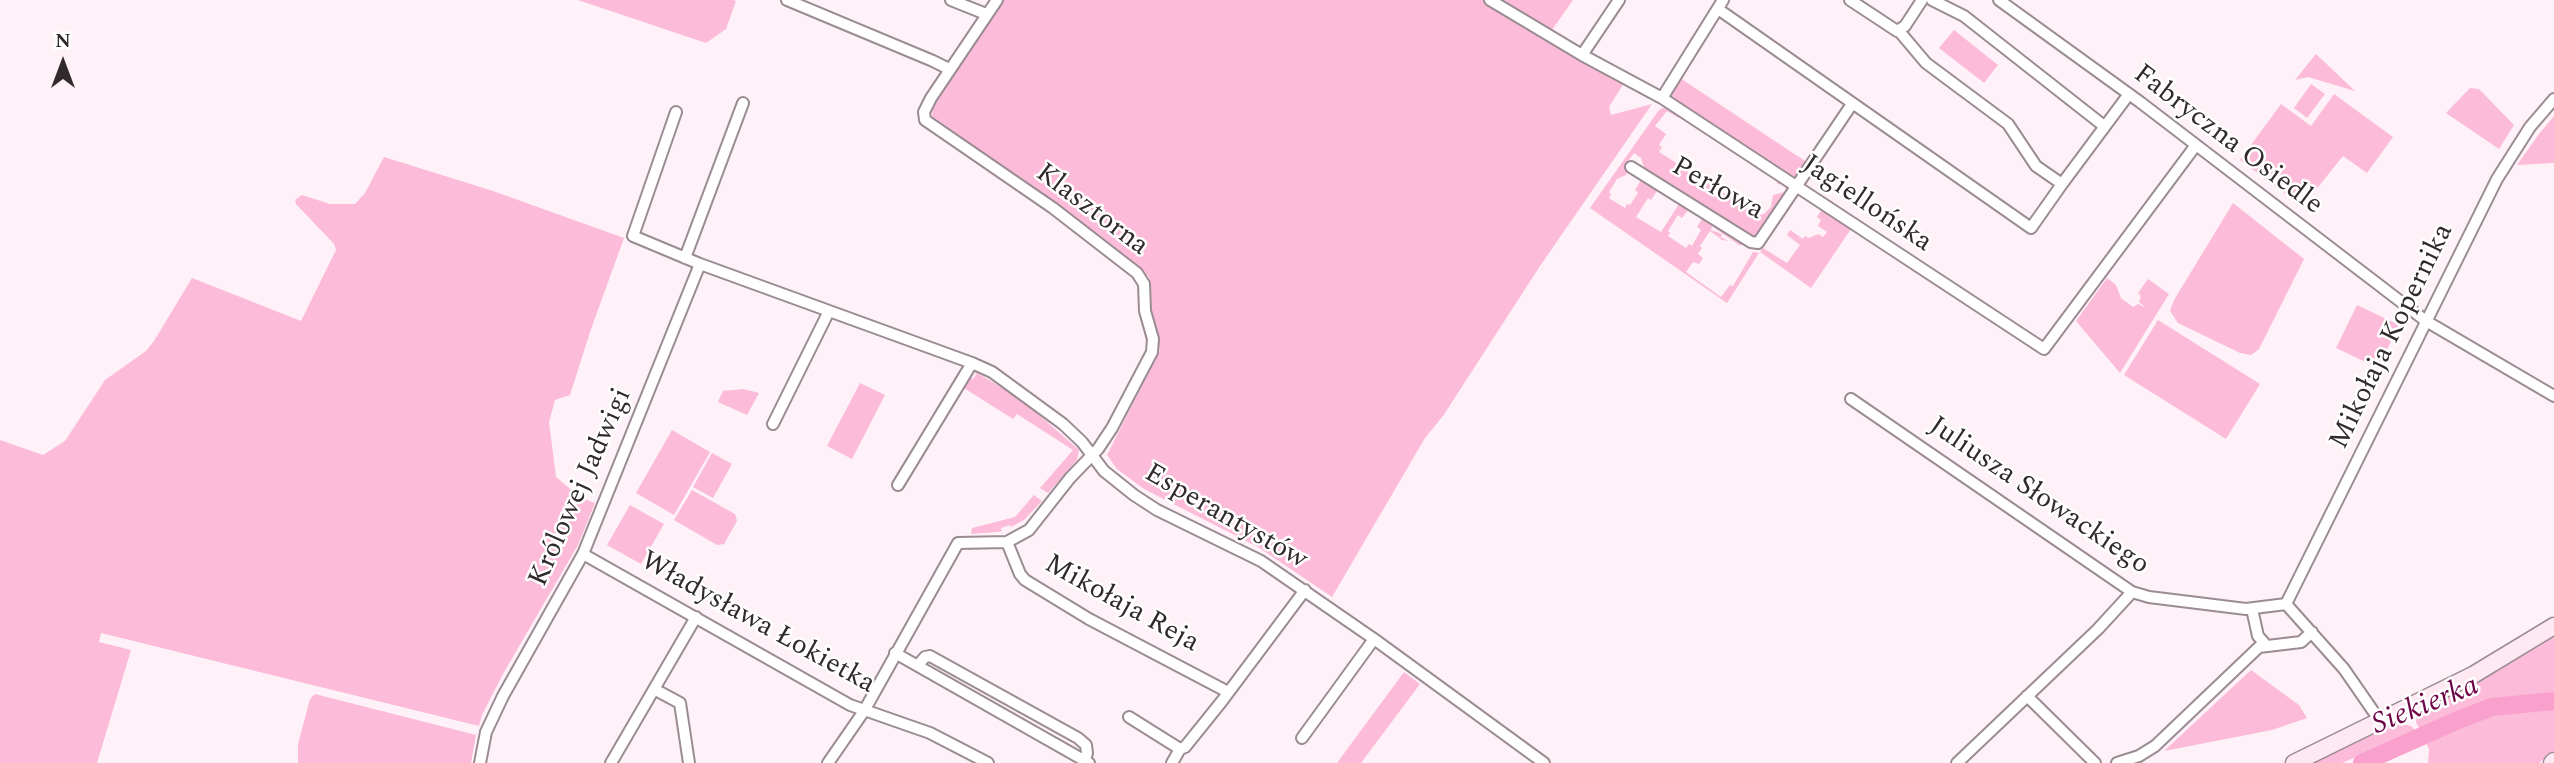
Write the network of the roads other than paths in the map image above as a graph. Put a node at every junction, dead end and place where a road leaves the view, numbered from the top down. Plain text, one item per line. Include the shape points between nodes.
1 (787, 0) edge
2 (951, 0) edge
3 (997, 0) edge
4 (1490, 0) edge
5 (1619, 0) edge
6 (1850, 0) edge
7 (1922, 0) edge
8 (1932, 0) edge
9 (1999, 0) edge
10 (1721, 4) edge
11 (986, 14) junction
12 (1899, 31) junction
13 (1582, 55) junction
14 (949, 69) junction
15 (2129, 94) junction
16 (1662, 98) junction
17 (2554, 99) edge
18 (743, 103) dead end
19 (1853, 104) junction
20 (676, 112) dead end
21 (2104, 126) junction
22 (2196, 145) junction
23 (1631, 167) dead end
24 (2062, 184) junction
25 (1797, 186) junction
26 (685, 258) junction
27 (700, 264) junction
28 (829, 311) junction
29 (2426, 321) junction
30 (972, 363) junction
31 (2554, 396) edge
32 (1851, 399) dead end
33 (773, 424) dead end
34 (1093, 455) junction
35 (898, 485) dead end
36 (1007, 542) junction
37 (583, 554) junction
38 (1304, 590) junction
39 (2132, 592) junction
40 (2286, 604) junction
41 (2252, 609) junction
42 (696, 617) junction
43 (2554, 626) edge
44 (2312, 632) junction
45 (1374, 639) junction
46 (2267, 646) junction
47 (895, 653) junction
48 (918, 665) junction
49 (654, 690) junction
50 (1228, 692) junction
51 (2027, 696) junction
52 (864, 711) junction
53 (1129, 717) dead end
54 (2380, 721) junction
55 (1302, 738) dead end
56 (1182, 748) junction
57 (981, 761) edge
58 (1087, 762) edge
59 (480, 763) edge
60 (611, 763) edge
61 (689, 763) edge
62 (828, 763) edge
63 (1172, 763) edge
64 (1545, 763) edge
65 (1957, 763) edge
66 (2095, 763) edge
67 (2117, 763) edge
68 (2294, 763) edge

1 - 14 street
2 - 11 street
3 - 11 street
4 - 13 street, Jagiellońska
5 - 13 street
6 - 12 street
7 - 12 street
8 - 21 street via 1964,16
9 - 15 street, Fabryczna Osiedle
10 - 16 street
10 - 19 street
11 - 14 street
12 - 24 street via 1926,63 2008,124 2036,166
13 - 16 street, Jagiellońska
14 - 34 street, Klasztorna via 924,115 928,122 1069,219 1143,281 1152,352
15 - 21 street
15 - 22 street, Fabryczna Osiedle
16 - 25 street, Jagiellońska
17 - 29 street, Mikołaja Kopernika via 2529,127 2497,179
18 - 26 street
19 - 24 street via 2031,228
19 - 25 street
20 - 26 street via 633,236
21 - 24 street
22 - 25 street, Jagiellońska via 2044,349
22 - 29 street, Fabryczna Osiedle
23 - 25 street, Perłowa via 1756,243
26 - 27 street
27 - 28 street
27 - 37 street, Królowej Jadwigi
28 - 30 street
28 - 33 street
29 - 31 street, Fabryczna Osiedle
29 - 40 street, Mikołaja Kopernika
30 - 34 street, Esperantystów via 1020,391
30 - 35 street
32 - 39 street, Juliusza Słowackiego
34 - 36 street, Mikołaja Reja via 1029,530
34 - 38 street, Esperantystów via 1104,471 1157,510 1261,561
36 - 47 street via 958,543
36 - 50 street, Mikołaja Reja via 1026,580 1089,619
37 - 42 street, Władysława Łokietka
37 - 59 street, Królowej Jadwigi via 489,724
38 - 45 street, Esperantystów
38 - 50 street
39 - 41 street, Juliusza Słowackiego
39 - 51 street
40 - 41 street, Juliusza Słowackiego
40 - 44 street
41 - 46 street via 2258,636
42 - 49 street
42 - 52 street, Władysława Łokietka
43 - 54 street via 2473,675
44 - 46 street via 2301,642
44 - 54 street
45 - 55 street
45 - 64 street, Esperantystów
46 - 67 street via 2259,647 2155,746
47 - 48 street
47 - 52 street
48 - 58 street
48 - 58 street via 930,656 1084,741
49 - 60 street
49 - 61 street via 680,703
50 - 56 street
51 - 65 street
51 - 66 street
52 - 57 street, Władysława Łokietka via 930,733
52 - 62 street
53 - 56 street
54 - 68 street
56 - 63 street

